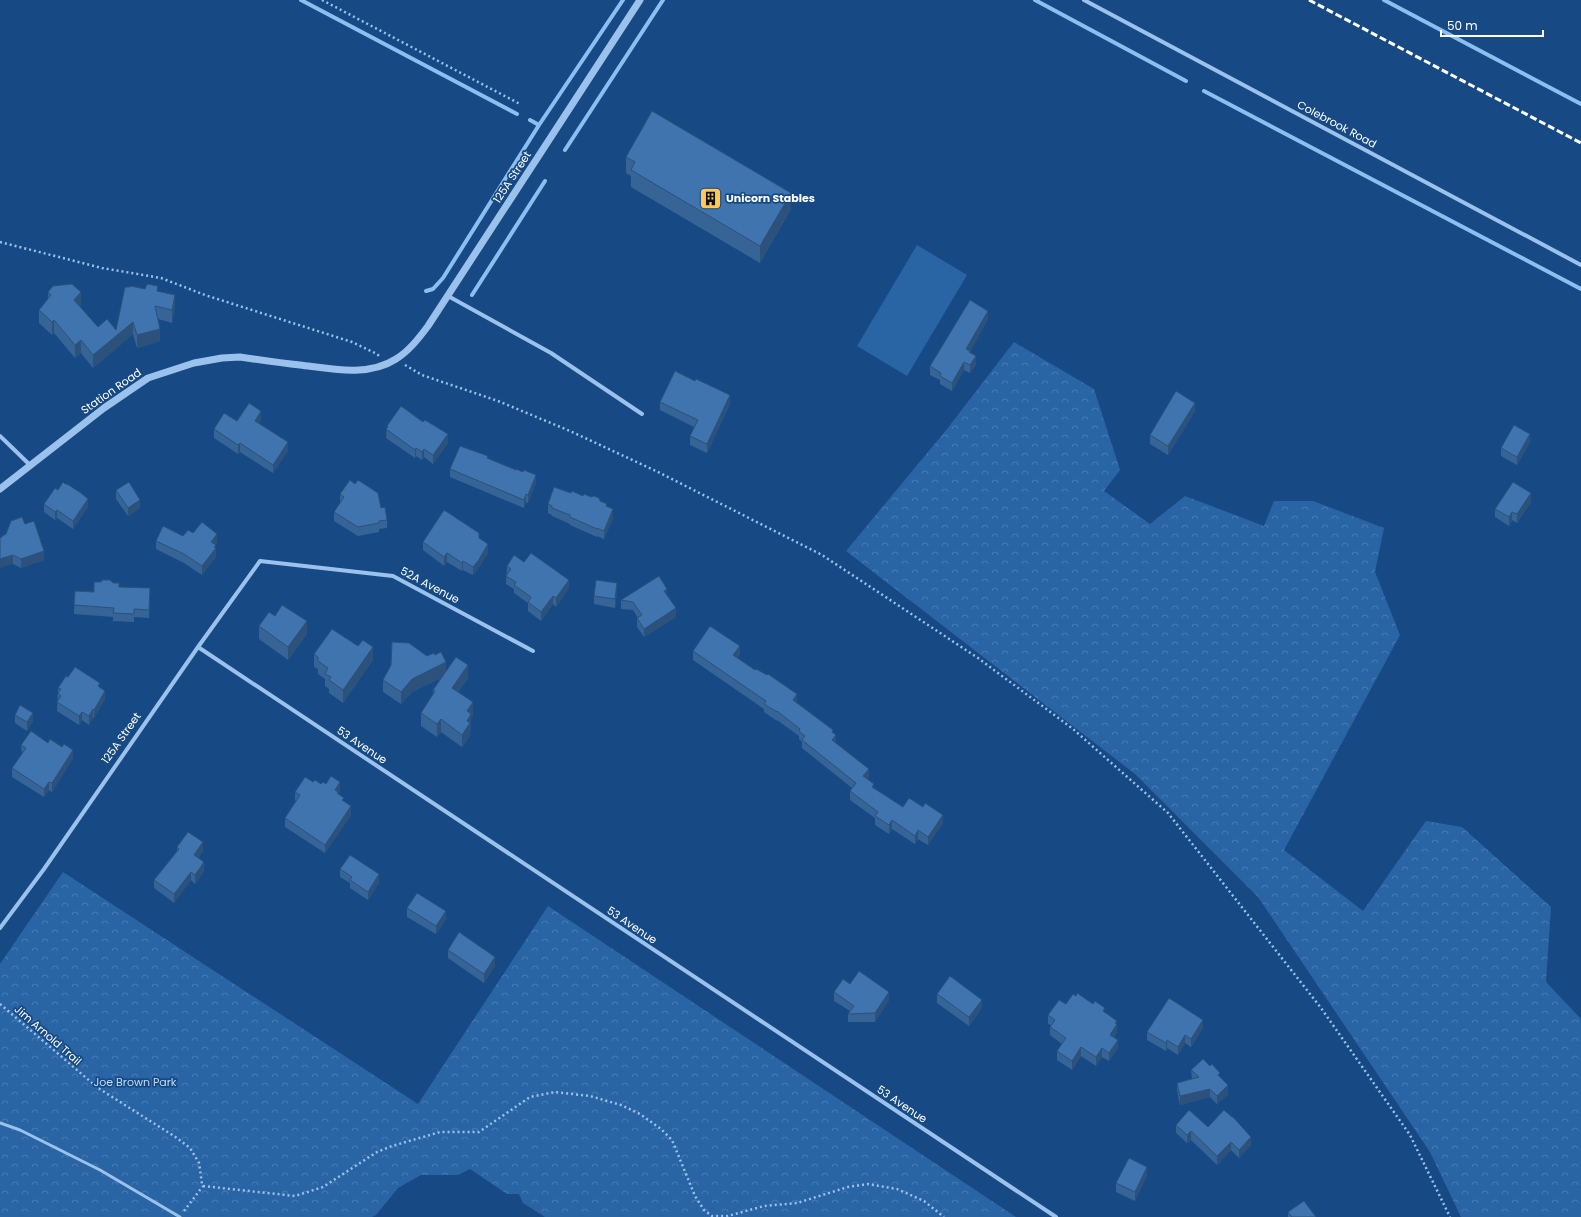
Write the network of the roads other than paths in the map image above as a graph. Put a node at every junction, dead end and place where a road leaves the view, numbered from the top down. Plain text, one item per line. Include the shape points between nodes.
1 (640, 0) edge
2 (1084, 0) edge
3 (1581, 264) edge
4 (448, 296) junction
5 (396, 359) joint
6 (642, 414) dead end
7 (0, 436) edge
8 (31, 466) junction
9 (0, 489) edge
10 (260, 561) joint
11 (198, 647) junction
12 (533, 651) dead end
13 (0, 928) edge
14 (0, 1123) edge
15 (180, 1217) edge
16 (1056, 1217) edge

1 - 4 street, 125A Street
2 - 3 street, Colebrook Road
4 - 5 street, 125A Street via 416,341
4 - 6 street via 551,353
5 - 8 street, Station Road via 362,370 344,371 240,357 194,363 148,378 104,408
7 - 8 street
8 - 9 street, Station Road
10 - 11 street, 125A Street
10 - 12 street, 52A Avenue via 394,576
11 - 13 street, 125A Street
11 - 16 street, 53 Avenue
14 - 15 lane via 20,1130 100,1170

